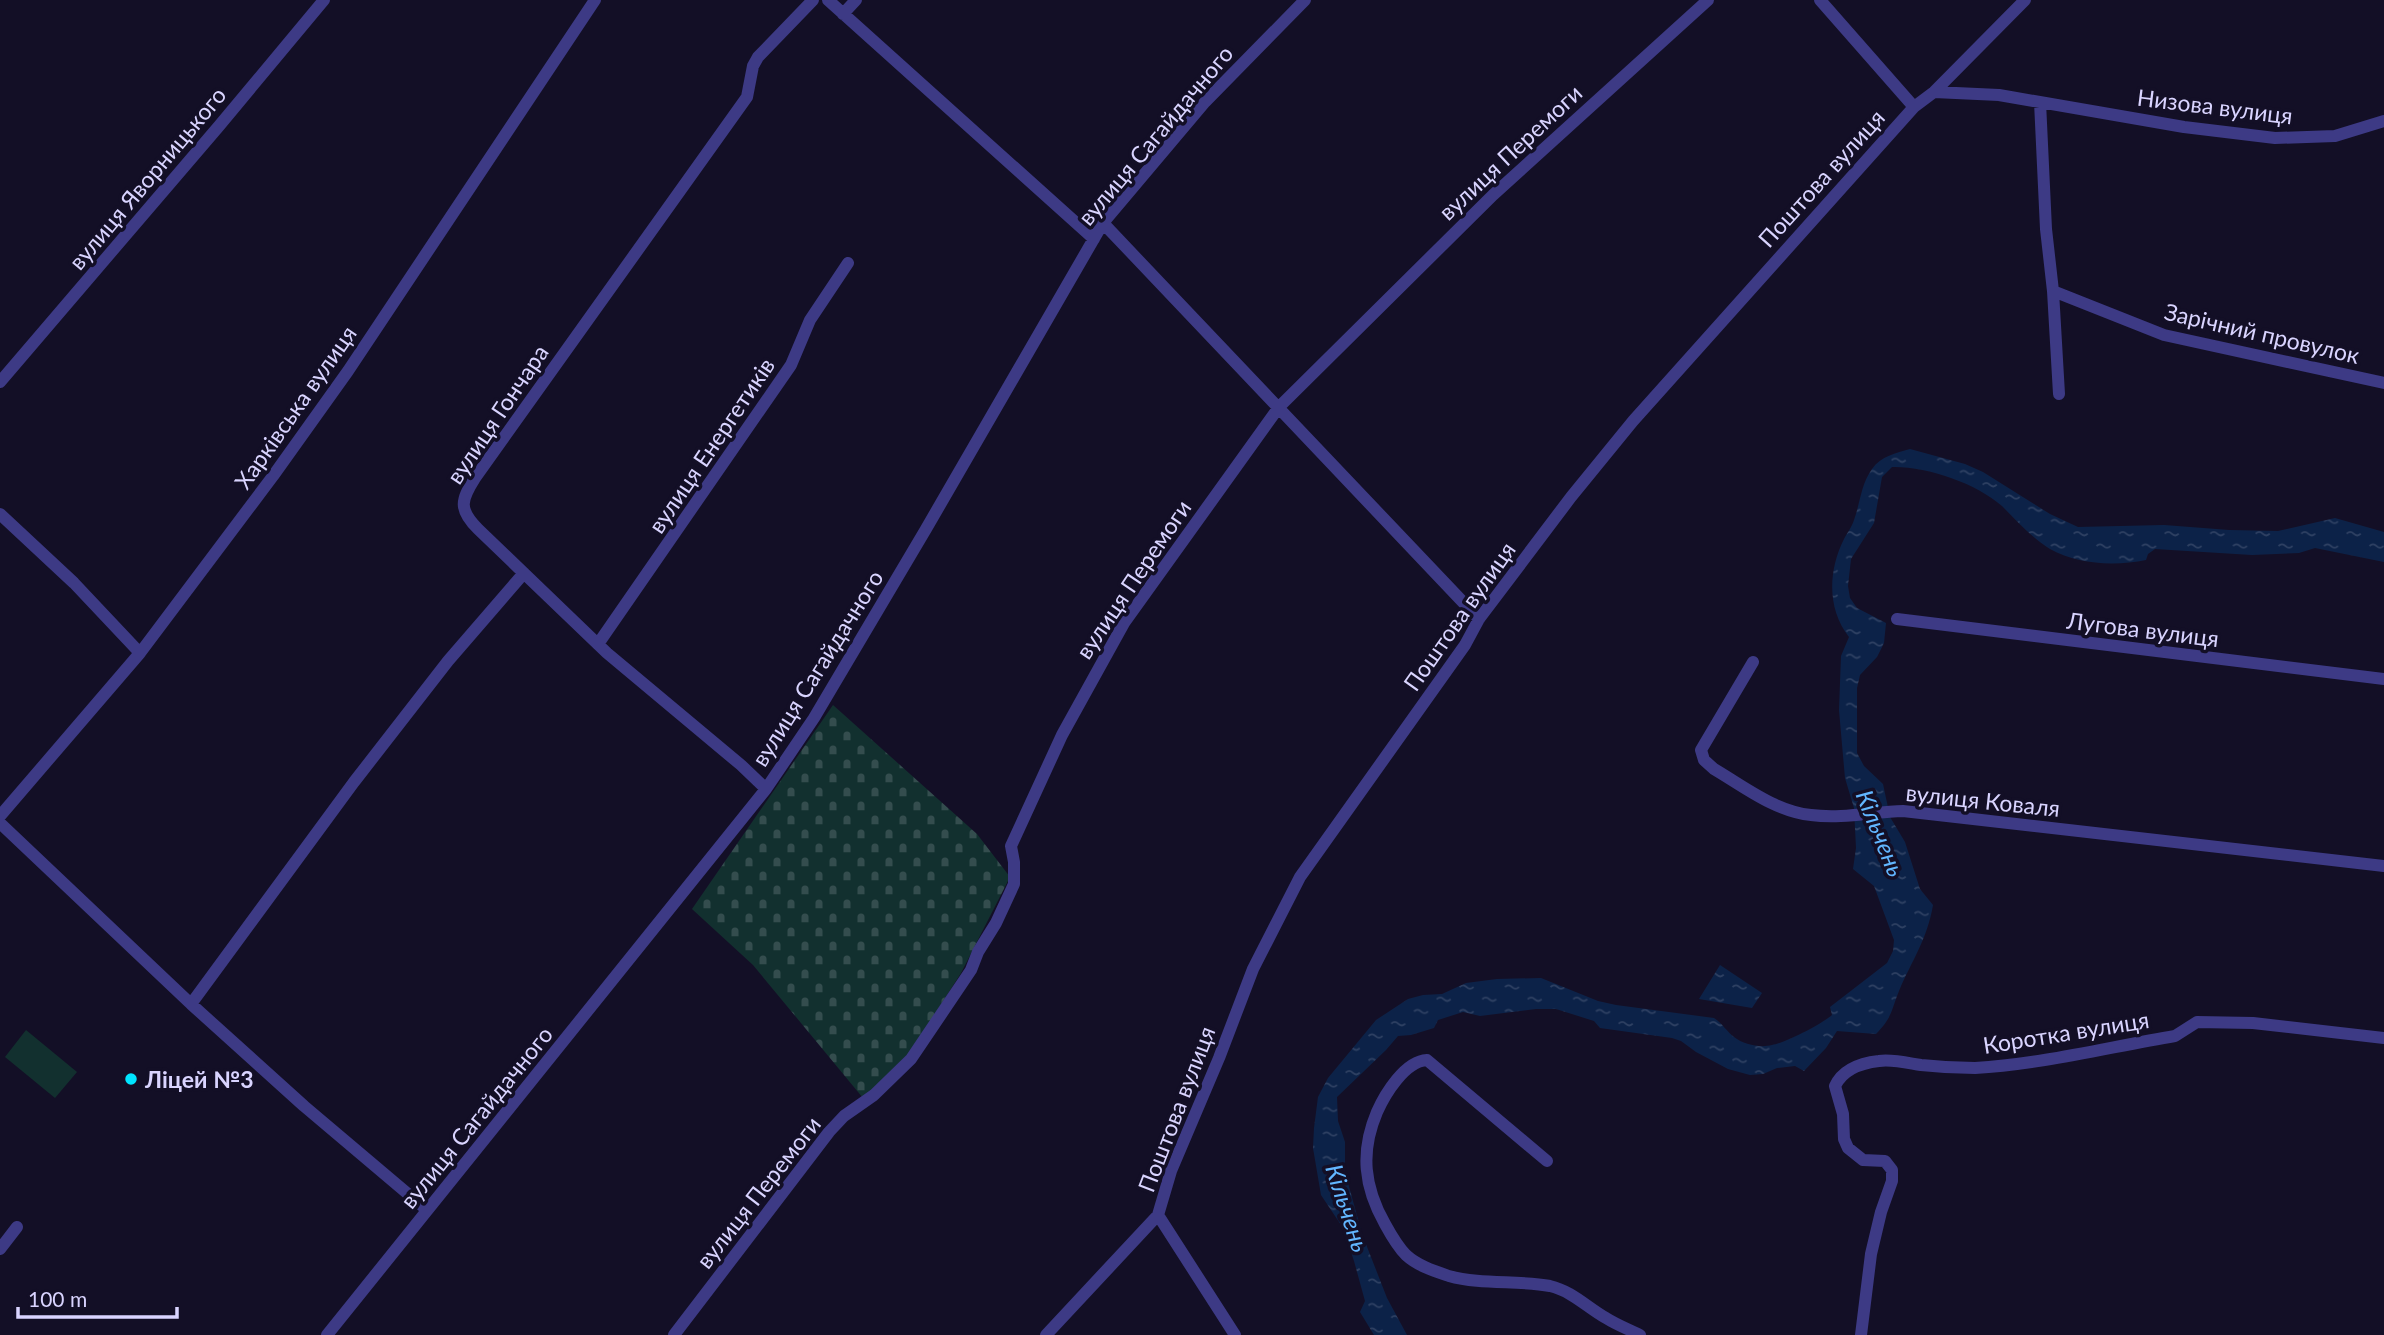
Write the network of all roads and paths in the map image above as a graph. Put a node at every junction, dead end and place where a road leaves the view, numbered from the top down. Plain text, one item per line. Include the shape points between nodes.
1 (324, 0) edge
2 (595, 0) edge
3 (813, 0) edge
4 (828, 0) edge
5 (856, 0) edge
6 (1305, 0) edge
7 (1708, 0) edge
8 (1820, 0) edge
9 (2025, 0) edge
10 (844, 13) junction
11 (1934, 92) junction
12 (2040, 102) junction
13 (1914, 107) junction
14 (2384, 121) edge
15 (1103, 223) junction
16 (1094, 239) junction
17 (848, 263) dead end
18 (2053, 291) junction
19 (0, 382) edge
20 (2384, 383) edge
21 (2059, 394) dead end
22 (1279, 407) junction
23 (0, 514) edge
24 (524, 573) junction
25 (1479, 619) junction
26 (1897, 620) dead end
27 (598, 644) junction
28 (140, 653) junction
29 (1753, 662) dead end
30 (2384, 679) edge
31 (766, 789) junction
32 (0, 816) edge
33 (0, 823) edge
34 (2384, 866) edge
35 (191, 1004) junction
36 (2384, 1038) edge
37 (1547, 1161) dead end
38 (427, 1210) junction
39 (1158, 1215) junction
40 (18, 1227) dead end
41 (0, 1249) edge
42 (327, 1335) edge
43 (674, 1335) edge
44 (1046, 1335) edge
45 (1236, 1335) edge
46 (1640, 1335) edge
47 (1861, 1335) edge

1 - 19 street, вулиця Яворницького
2 - 28 street, Харківська вулиця via 348,371
3 - 24 street, вулиця Гончара via 758,57 747,97 464,497 469,520
4 - 10 street
5 - 10 street
6 - 15 street, вулиця Сагайдачного via 1205,102
7 - 22 street, вулиця Перемоги via 1493,195
8 - 13 street
9 - 11 street, Поштова вулиця
10 - 16 street
11 - 12 street, Низова вулиця via 1999,94
11 - 13 street, Поштова вулиця
12 - 14 street, Низова вулиця via 2275,138 2335,136
12 - 18 street
13 - 25 street, Поштова вулиця via 1633,421
15 - 16 street, вулиця Сагайдачного
15 - 22 street
16 - 31 street, вулиця Сагайдачного via 835,683
17 - 27 street, вулиця Енергетиків via 810,320 791,366
18 - 20 street, Зарічний провулок via 2164,335
18 - 21 street
22 - 25 street
22 - 43 street, вулиця Перемоги via 1124,623 1090,683 1011,846 1014,884 971,970 911,1059 829,1132
23 - 28 street
24 - 27 street, вулиця Гончара
24 - 35 street via 354,782
25 - 39 street, Поштова вулиця via 1300,877 1254,969 1171,1171
26 - 30 street, Лугова вулиця
27 - 31 street, вулиця Гончара
28 - 32 street, Харківська вулиця
29 - 34 street, вулиця Коваля via 1701,750 1714,769 1786,809 1832,816 1903,811
31 - 38 street, вулиця Сагайдачного
33 - 35 street
35 - 38 street
36 - 47 street, Коротка вулиця via 2253,1023 2197,1022 2175,1036 2005,1065 1932,1067 1882,1060 1848,1070 1835,1086 1844,1139 1855,1155 1885,1161 1892,1170 1871,1254
37 - 46 street via 1427,1060 1420,1060 1384,1097 1371,1127 1366,1168 1368,1186 1395,1242 1421,1266 1451,1277 1552,1287
38 - 42 street, вулиця Сагайдачного
39 - 44 street, Поштова вулиця
39 - 45 street
40 - 41 street

